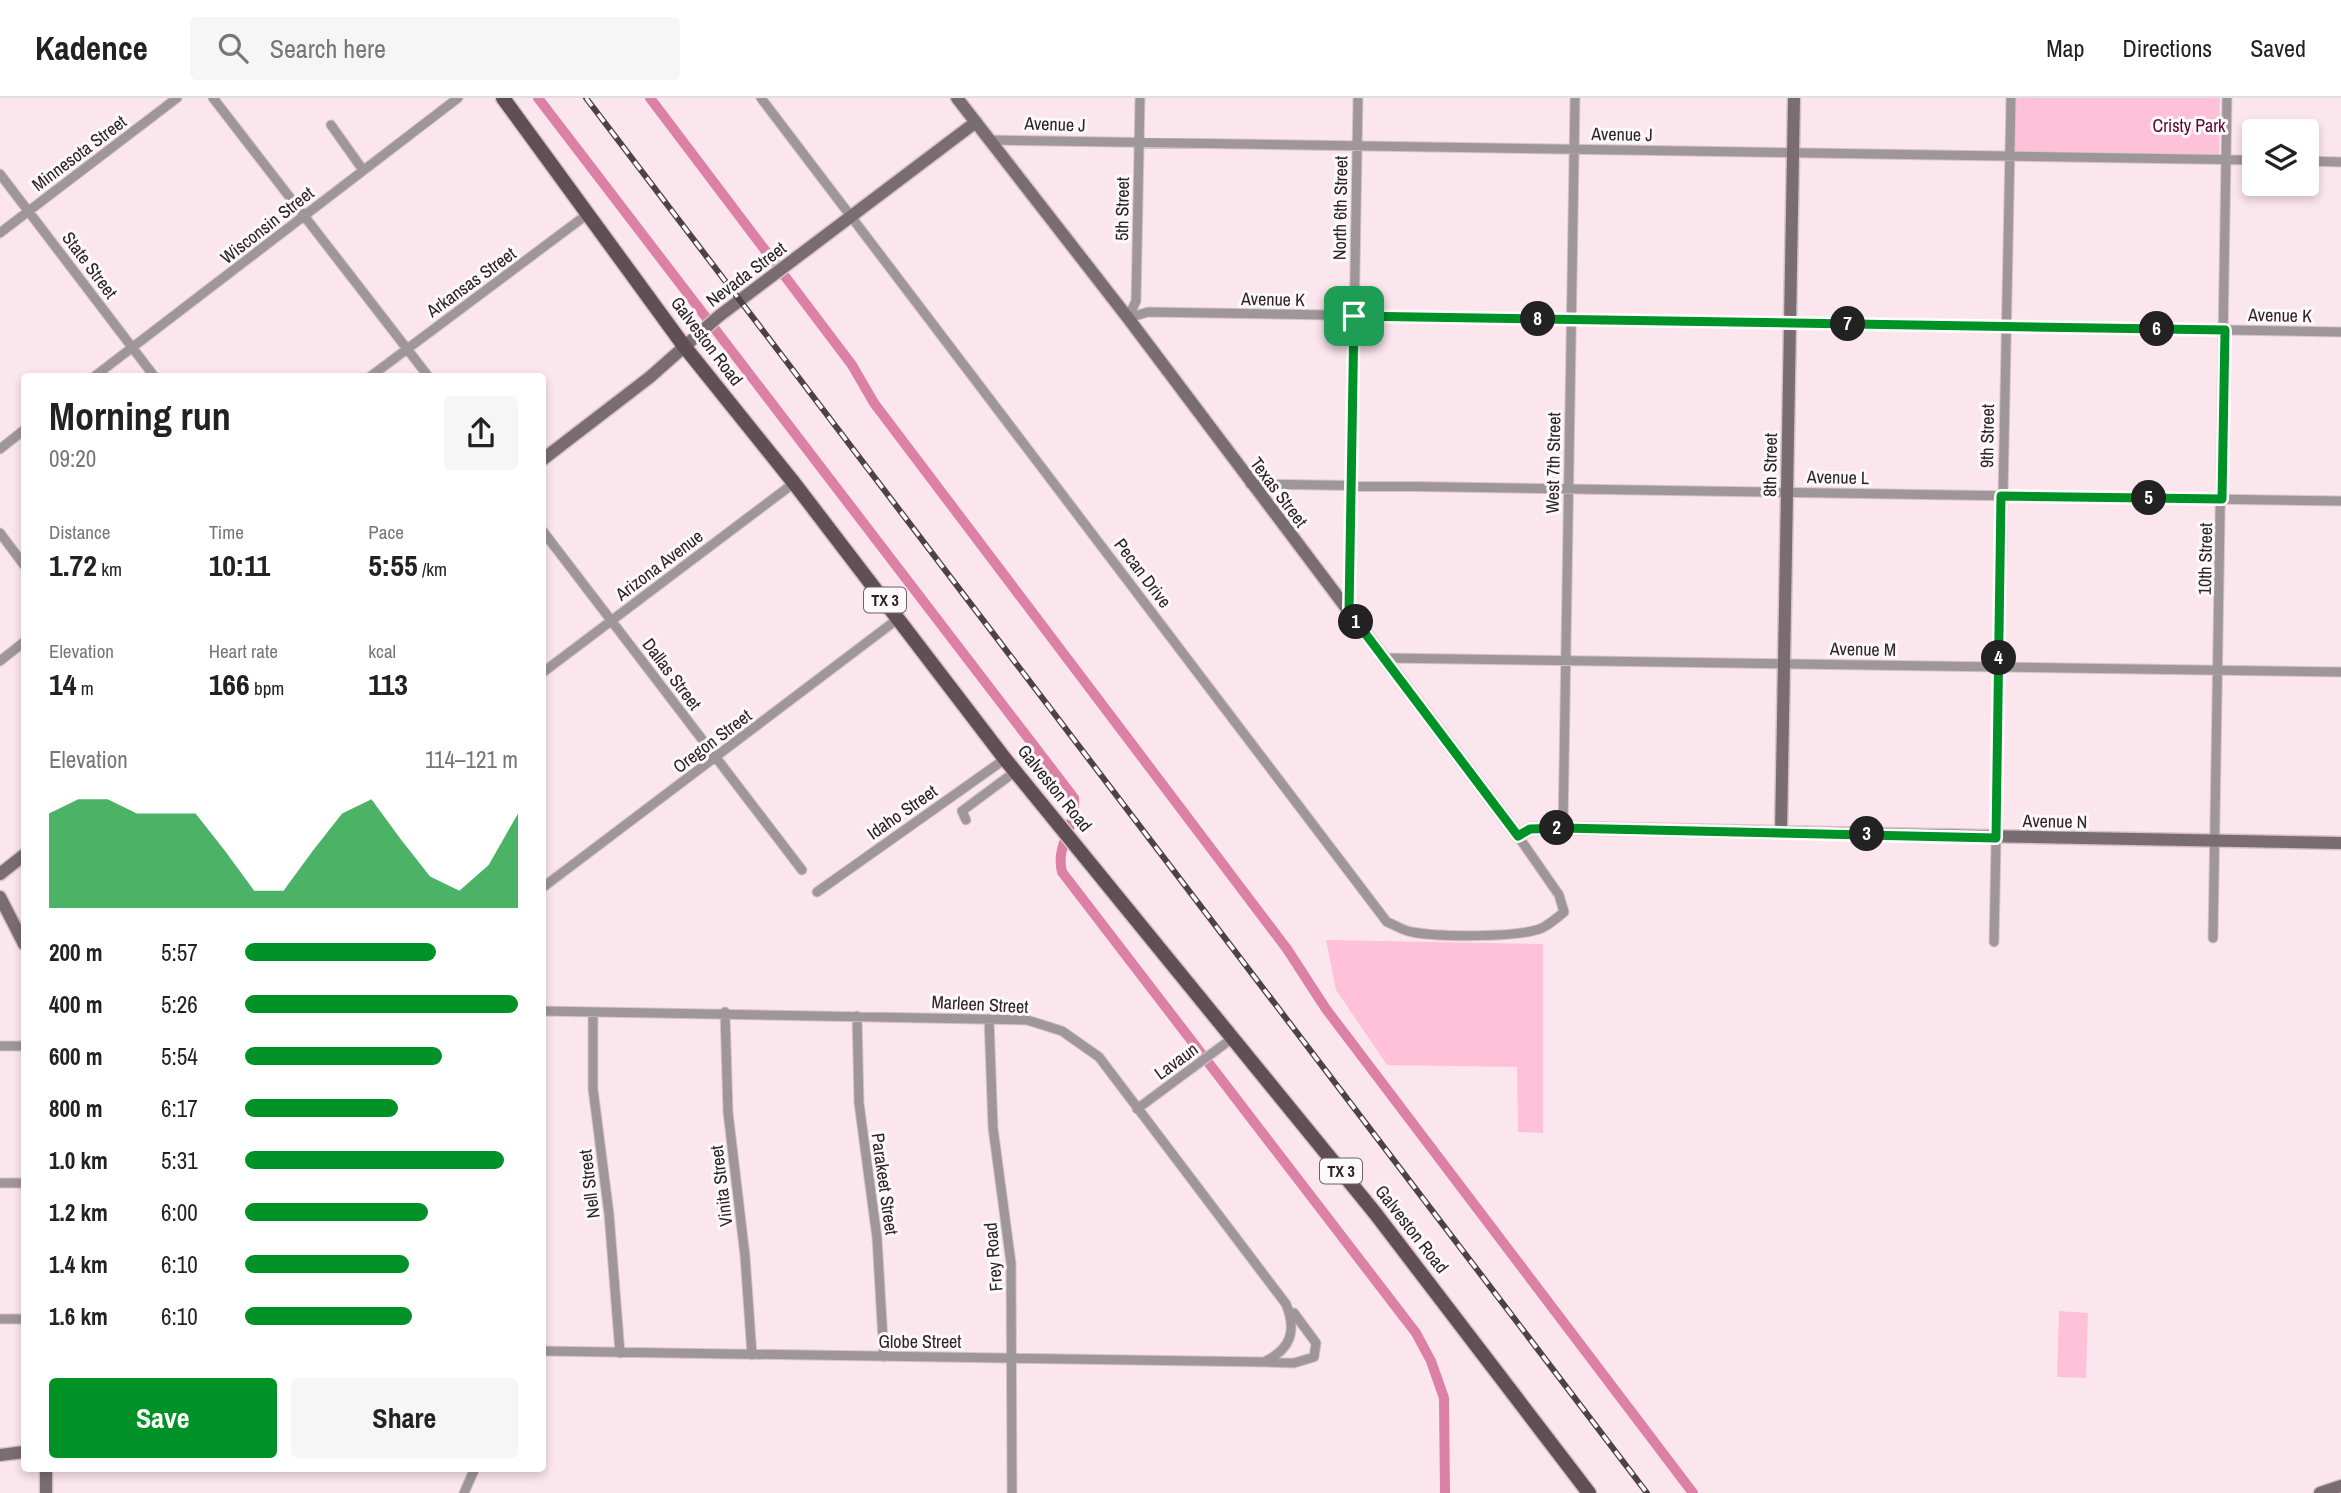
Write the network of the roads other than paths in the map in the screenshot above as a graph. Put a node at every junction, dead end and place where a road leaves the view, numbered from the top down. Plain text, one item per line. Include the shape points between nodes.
1 (177, 98) edge
2 (213, 98) edge
3 (458, 98) edge
4 (503, 98) edge
5 (761, 98) edge
6 (957, 98) edge
7 (1140, 98) edge
8 (1358, 98) edge
9 (1575, 98) edge
10 (1794, 98) edge
11 (2011, 98) edge
12 (2227, 98) edge
13 (975, 122) junction
14 (331, 124) dead end
15 (990, 140) junction
16 (1139, 142) junction
17 (1357, 146) junction
18 (1574, 149) junction
19 (1793, 153) junction
20 (2010, 156) junction
21 (2226, 160) junction
22 (2242, 160) edge
23 (2319, 161) edge
24 (2341, 162) edge
25 (363, 170) junction
26 (0, 174) edge
27 (29, 211) junction
28 (589, 213) junction
29 (303, 216) junction
30 (851, 216) junction
31 (0, 233) edge
32 (1354, 316) junction
33 (1128, 318) junction
34 (1571, 319) junction
35 (1790, 323) junction
36 (2004, 327) junction
37 (2225, 330) junction
38 (2341, 332) edge
39 (684, 346) junction
40 (132, 348) junction
41 (407, 348) junction
42 (99, 373) edge
43 (152, 373) edge
44 (375, 373) edge
45 (426, 373) edge
46 (21, 432) edge
47 (0, 449) edge
48 (546, 457) edge
49 (794, 483) junction
50 (1250, 484) junction
51 (1351, 485) junction
52 (1569, 489) junction
53 (1787, 491) junction
54 (2001, 496) junction
55 (2222, 499) junction
56 (2341, 501) edge
57 (0, 533) edge
58 (546, 535) edge
59 (21, 561) edge
60 (1349, 612) junction
61 (899, 618) junction
62 (611, 620) junction
63 (21, 644) edge
64 (1384, 658) junction
65 (1565, 660) junction
66 (0, 661) edge
67 (1784, 664) junction
68 (1999, 667) junction
69 (546, 670) edge
70 (2218, 670) junction
71 (2341, 672) edge
72 (716, 758) junction
73 (1005, 759) junction
74 (1016, 771) junction
75 (967, 820) dead end
76 (1563, 828) junction
77 (1781, 832) junction
78 (1518, 836) junction
79 (1996, 838) junction
80 (2215, 841) junction
81 (2341, 843) edge
82 (21, 857) edge
83 (802, 870) dead end
84 (0, 874) edge
85 (546, 886) edge
86 (817, 892) dead end
87 (0, 897) edge
88 (1564, 912) joint
89 (2213, 937) dead end
90 (21, 938) edge
91 (1994, 942) dead end
92 (546, 1011) edge
93 (593, 1012) junction
94 (725, 1013) junction
95 (857, 1016) junction
96 (989, 1019) junction
97 (1234, 1037) junction
98 (0, 1046) edge
99 (21, 1046) edge
100 (1137, 1110) junction
101 (0, 1183) edge
102 (21, 1183) edge
103 (1286, 1304) junction
104 (0, 1319) edge
105 (21, 1319) edge
106 (546, 1351) edge
107 (620, 1353) junction
108 (752, 1355) junction
109 (884, 1357) junction
110 (1014, 1357) junction
111 (1264, 1362) junction
112 (21, 1452) edge
113 (0, 1455) edge
114 (46, 1472) edge
115 (472, 1472) edge
116 (2341, 1486) edge
117 (46, 1493) edge
118 (464, 1493) edge
119 (1012, 1493) edge
120 (1589, 1493) edge
121 (2320, 1493) edge

1 - 27 street, Minnesota Street
2 - 29 street
3 - 25 street, Wisconsin Street
4 - 28 main road, Galveston Road / TX 3
5 - 30 street, Pecan Drive
6 - 13 street, Texas Street
7 - 16 street, 5th Street
8 - 17 street, North 6th Street
9 - 18 street, West 7th Street
10 - 19 street, 8th Street
11 - 20 street, 9th Street
12 - 21 street, 10th Street
13 - 15 street, Texas Street
13 - 30 street, Nevada Street
14 - 25 street
15 - 16 street, Avenue J
15 - 33 street, Texas Street
16 - 17 street, Avenue J
16 - 33 street, 5th Street via 1136,301
17 - 18 street, Avenue J
17 - 32 street, North 6th Street
18 - 19 street, Avenue J
18 - 34 street, West 7th Street
19 - 20 street, Avenue J
19 - 35 street, 8th Street
20 - 21 street, Avenue J
20 - 36 street, 9th Street
21 - 22 street, Avenue J
21 - 37 street, 10th Street
23 - 24 street
25 - 29 street, Wisconsin Street
26 - 27 street, State Street
27 - 31 street, Minnesota Street
27 - 40 street, State Street
28 - 39 main road, Galveston Road / TX 3
28 - 41 street, Arkansas Street
29 - 40 street, Wisconsin Street
29 - 41 street
30 - 39 street, Nevada Street
30 - 88 street, Pecan Drive via 1387,922 1410,932 1516,933 1540,929
32 - 33 street, Avenue K via 1148,312
32 - 34 street, Avenue K
32 - 51 street, North 6th Street
33 - 50 street, Texas Street
34 - 35 street, Avenue K
34 - 52 street, West 7th Street
35 - 36 street, Avenue K
35 - 53 street, 8th Street
36 - 37 street, Avenue K
36 - 54 street, 9th Street
37 - 38 street, Avenue K
37 - 55 street, 10th Street
39 - 48 street, Nevada Street
39 - 49 main road, Galveston Road / TX 3
40 - 42 street, Wisconsin Street
40 - 43 street, State Street
41 - 44 street, Arkansas Street
41 - 45 street
46 - 47 street
49 - 61 main road, Galveston Road / TX 3
49 - 62 street, Arizona Avenue
50 - 51 street, Avenue L
50 - 60 street, Texas Street
51 - 52 street, Avenue L
51 - 60 street, North 6th Street
52 - 53 street, Avenue L
52 - 65 street, West 7th Street
53 - 54 street, Avenue L
53 - 67 street, 8th Street
54 - 55 street, Avenue L
54 - 68 street, 9th Street
55 - 56 street, Avenue L
55 - 70 street, 10th Street
57 - 59 street
58 - 62 street, Dallas Street
60 - 64 street, Texas Street
61 - 72 street, Oregon Street
61 - 73 main road, Galveston Road / TX 3
62 - 69 street, Arizona Avenue
62 - 72 street, Dallas Street
63 - 66 street
64 - 65 street, Avenue M
64 - 78 street, Texas Street
65 - 67 street, Avenue M
65 - 76 street, West 7th Street
67 - 68 street, Avenue M
67 - 77 street, 8th Street
68 - 70 street, Avenue M
68 - 79 street, 9th Street
70 - 71 street, Avenue M
70 - 80 street, 10th Street
72 - 83 street, Dallas Street
72 - 85 street, Oregon Street
73 - 74 main road, Galveston Road / TX 3
73 - 86 street, Idaho Street
74 - 75 street via 962,811
74 - 97 main road, Galveston Road / TX 3
76 - 77 street, Avenue N
76 - 78 street, Avenue N via 1530,829
77 - 79 street, Avenue N
78 - 88 street, Texas Street via 1559,895
79 - 80 street, Avenue N
79 - 91 street, 9th Street
80 - 81 street, Avenue N
80 - 89 street, 10th Street
82 - 84 street
87 - 90 street
92 - 93 street, Marleen Street
93 - 94 street, Marleen Street
93 - 107 street, Nell Street via 593,1089 610,1214
94 - 95 street, Marleen Street
94 - 108 street, Vinita Street via 728,1112
95 - 96 street, Marleen Street
95 - 109 street, Parakeet Street via 859,1103 877,1238
96 - 100 street, Marleen Street via 1027,1020 1062,1031 1099,1057
96 - 110 street, Frey Road via 993,1128 1012,1263
97 - 100 street, Lavaun
97 - 120 main road, Galveston Road / TX 3
98 - 99 street
100 - 103 street, Marleen Street
101 - 102 street
103 - 111 street via 1294,1322 1288,1341 1278,1355
103 - 111 street, Marleen Street via 1316,1343 1314,1357 1294,1363
104 - 105 street
106 - 107 street, Globe Street
107 - 108 street, Globe Street
108 - 109 street, Globe Street
109 - 110 street, Globe Street
110 - 111 street, Globe Street
110 - 119 street, Frey Road
112 - 113 street
114 - 117 street
115 - 118 street
116 - 121 street

